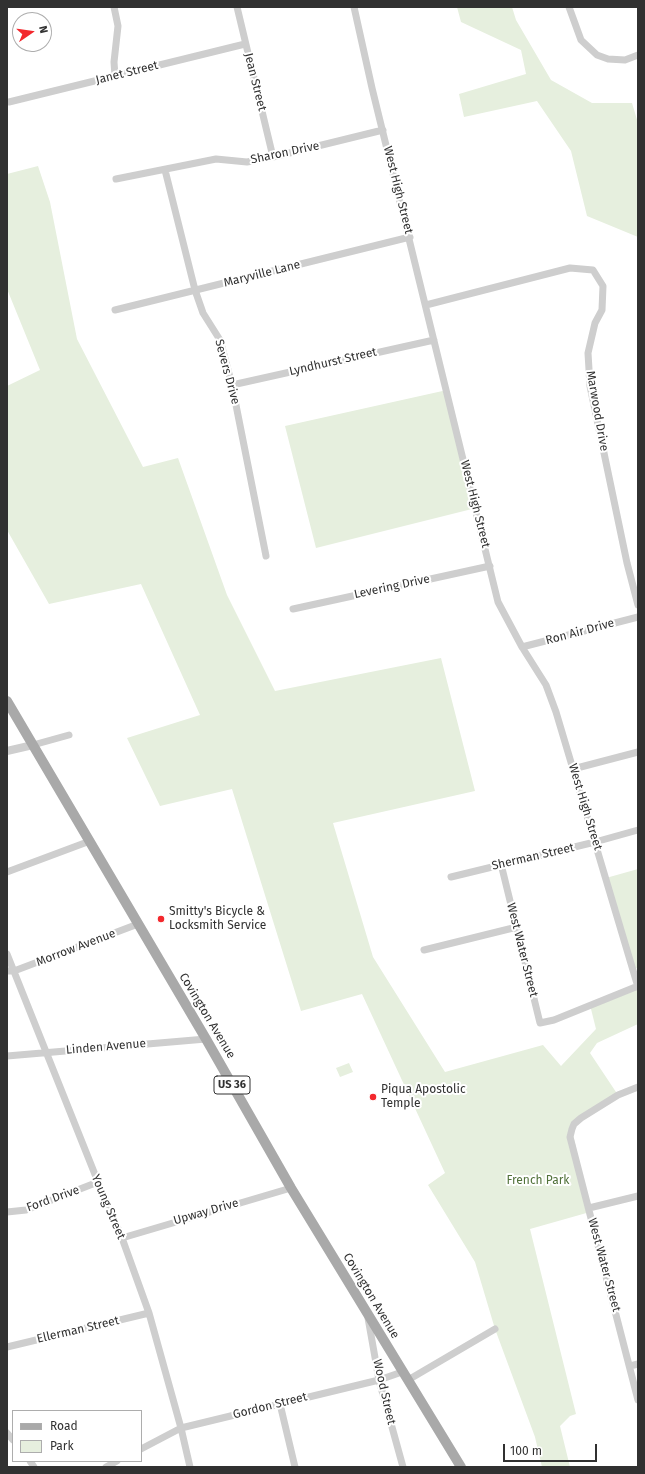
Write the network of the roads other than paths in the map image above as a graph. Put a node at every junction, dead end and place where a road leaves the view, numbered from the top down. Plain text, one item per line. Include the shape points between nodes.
1 (114, 7) edge
2 (236, 7) edge
3 (354, 7) edge
4 (569, 7) edge
5 (245, 44) junction
6 (638, 55) edge
7 (115, 76) junction
8 (9, 102) dead end
9 (383, 130) junction
10 (273, 157) junction
11 (165, 170) junction
12 (116, 179) dead end
13 (410, 237) junction
14 (195, 290) junction
15 (426, 305) junction
16 (115, 310) dead end
17 (434, 340) junction
18 (232, 385) junction
19 (266, 556) dead end
20 (490, 566) junction
21 (638, 605) edge
22 (293, 608) dead end
23 (638, 617) edge
24 (522, 647) junction
25 (7, 701) edge
26 (69, 735) dead end
27 (33, 744) junction
28 (7, 751) edge
29 (638, 752) edge
30 (573, 769) junction
31 (638, 830) edge
32 (90, 842) junction
33 (595, 842) junction
34 (501, 864) junction
35 (7, 872) edge
36 (451, 877) dead end
37 (138, 924) junction
38 (517, 927) junction
39 (424, 950) dead end
40 (7, 954) edge
41 (11, 971) edge
42 (638, 987) edge
43 (206, 1039) junction
44 (46, 1052) junction
45 (7, 1056) edge
46 (638, 1087) edge
47 (98, 1182) junction
48 (291, 1188) junction
49 (638, 1196) edge
50 (589, 1208) junction
51 (7, 1212) edge
52 (122, 1238) junction
53 (149, 1313) junction
54 (368, 1316) junction
55 (495, 1329) dead end
56 (7, 1347) edge
57 (638, 1364) edge
58 (630, 1366) junction
59 (405, 1376) junction
60 (379, 1380) junction
61 (638, 1400) edge
62 (280, 1404) junction
63 (181, 1428) junction
64 (142, 1448) edge
65 (116, 1462) edge
66 (106, 1467) edge
67 (190, 1467) edge
68 (295, 1467) edge
69 (403, 1467) edge
70 (461, 1467) edge

1 - 7 street via 118,26 114,50
2 - 5 street, Jean Street
3 - 9 street, West High Street
4 - 6 street via 581,40 597,55 624,60
5 - 7 street, Janet Street
5 - 10 street, Jean Street
7 - 8 street, Janet Street
9 - 10 street, Sharon Drive
9 - 13 street, West High Street
10 - 11 street, Sharon Drive via 247,162 216,159
11 - 12 street, Sharon Drive
11 - 14 street, Severs Drive
13 - 14 street, Maryville Lane
13 - 15 street, West High Street
14 - 16 street, Maryville Lane
14 - 18 street, Severs Drive via 203,313 220,340
15 - 17 street, West High Street
15 - 21 street, Marwood Drive via 570,268 593,270 603,286 602,310 595,323 588,353 590,386
17 - 18 street, Lyndhurst Street
17 - 20 street, West High Street
18 - 19 street, Severs Drive
20 - 22 street, Levering Drive
20 - 24 street, West High Street via 498,602
23 - 24 street, Ron Air Drive
24 - 30 street, West High Street via 546,685
25 - 27 main road, Covington Avenue / US 36
26 - 27 street
27 - 28 street
27 - 32 main road, Covington Avenue / US 36
29 - 30 street
30 - 33 street, West High Street
31 - 33 street, Sherman Street
32 - 35 street
32 - 37 main road, Covington Avenue / US 36
33 - 34 street, Sherman Street
33 - 42 street, West High Street
34 - 36 street, Sherman Street
34 - 38 street, West Water Street
37 - 41 street, Morrow Avenue
37 - 43 main road, Covington Avenue / US 36
38 - 39 street
38 - 42 street, West Water Street via 540,1023 554,1020
40 - 41 street, Young Street
41 - 44 street, Young Street
43 - 44 street, Linden Avenue
43 - 48 main road, Covington Avenue / US 36
44 - 45 street, Linden Avenue
44 - 47 street, Young Street
46 - 50 street, West Water Street via 618,1095 574,1124 570,1137
47 - 51 street, Ford Drive via 26,1210
47 - 52 street, Young Street
48 - 52 street, Upway Drive
48 - 54 main road, Covington Avenue / US 36
49 - 50 street
50 - 58 street, West Water Street
52 - 53 street, Young Street
53 - 56 street, Ellerman Street
53 - 63 street, Young Street
54 - 59 main road, Covington Avenue / US 36
54 - 60 street, Wood Street
55 - 59 street, Gordon Street
57 - 58 street
58 - 61 street, West Water Street
59 - 60 street, Gordon Street
59 - 70 main road, Covington Avenue / US 36
60 - 62 street, Gordon Street
60 - 69 street, Wood Street
62 - 63 street, Gordon Street
62 - 68 street
63 - 64 street, Gordon Street
63 - 67 street, Young Street
65 - 66 street

